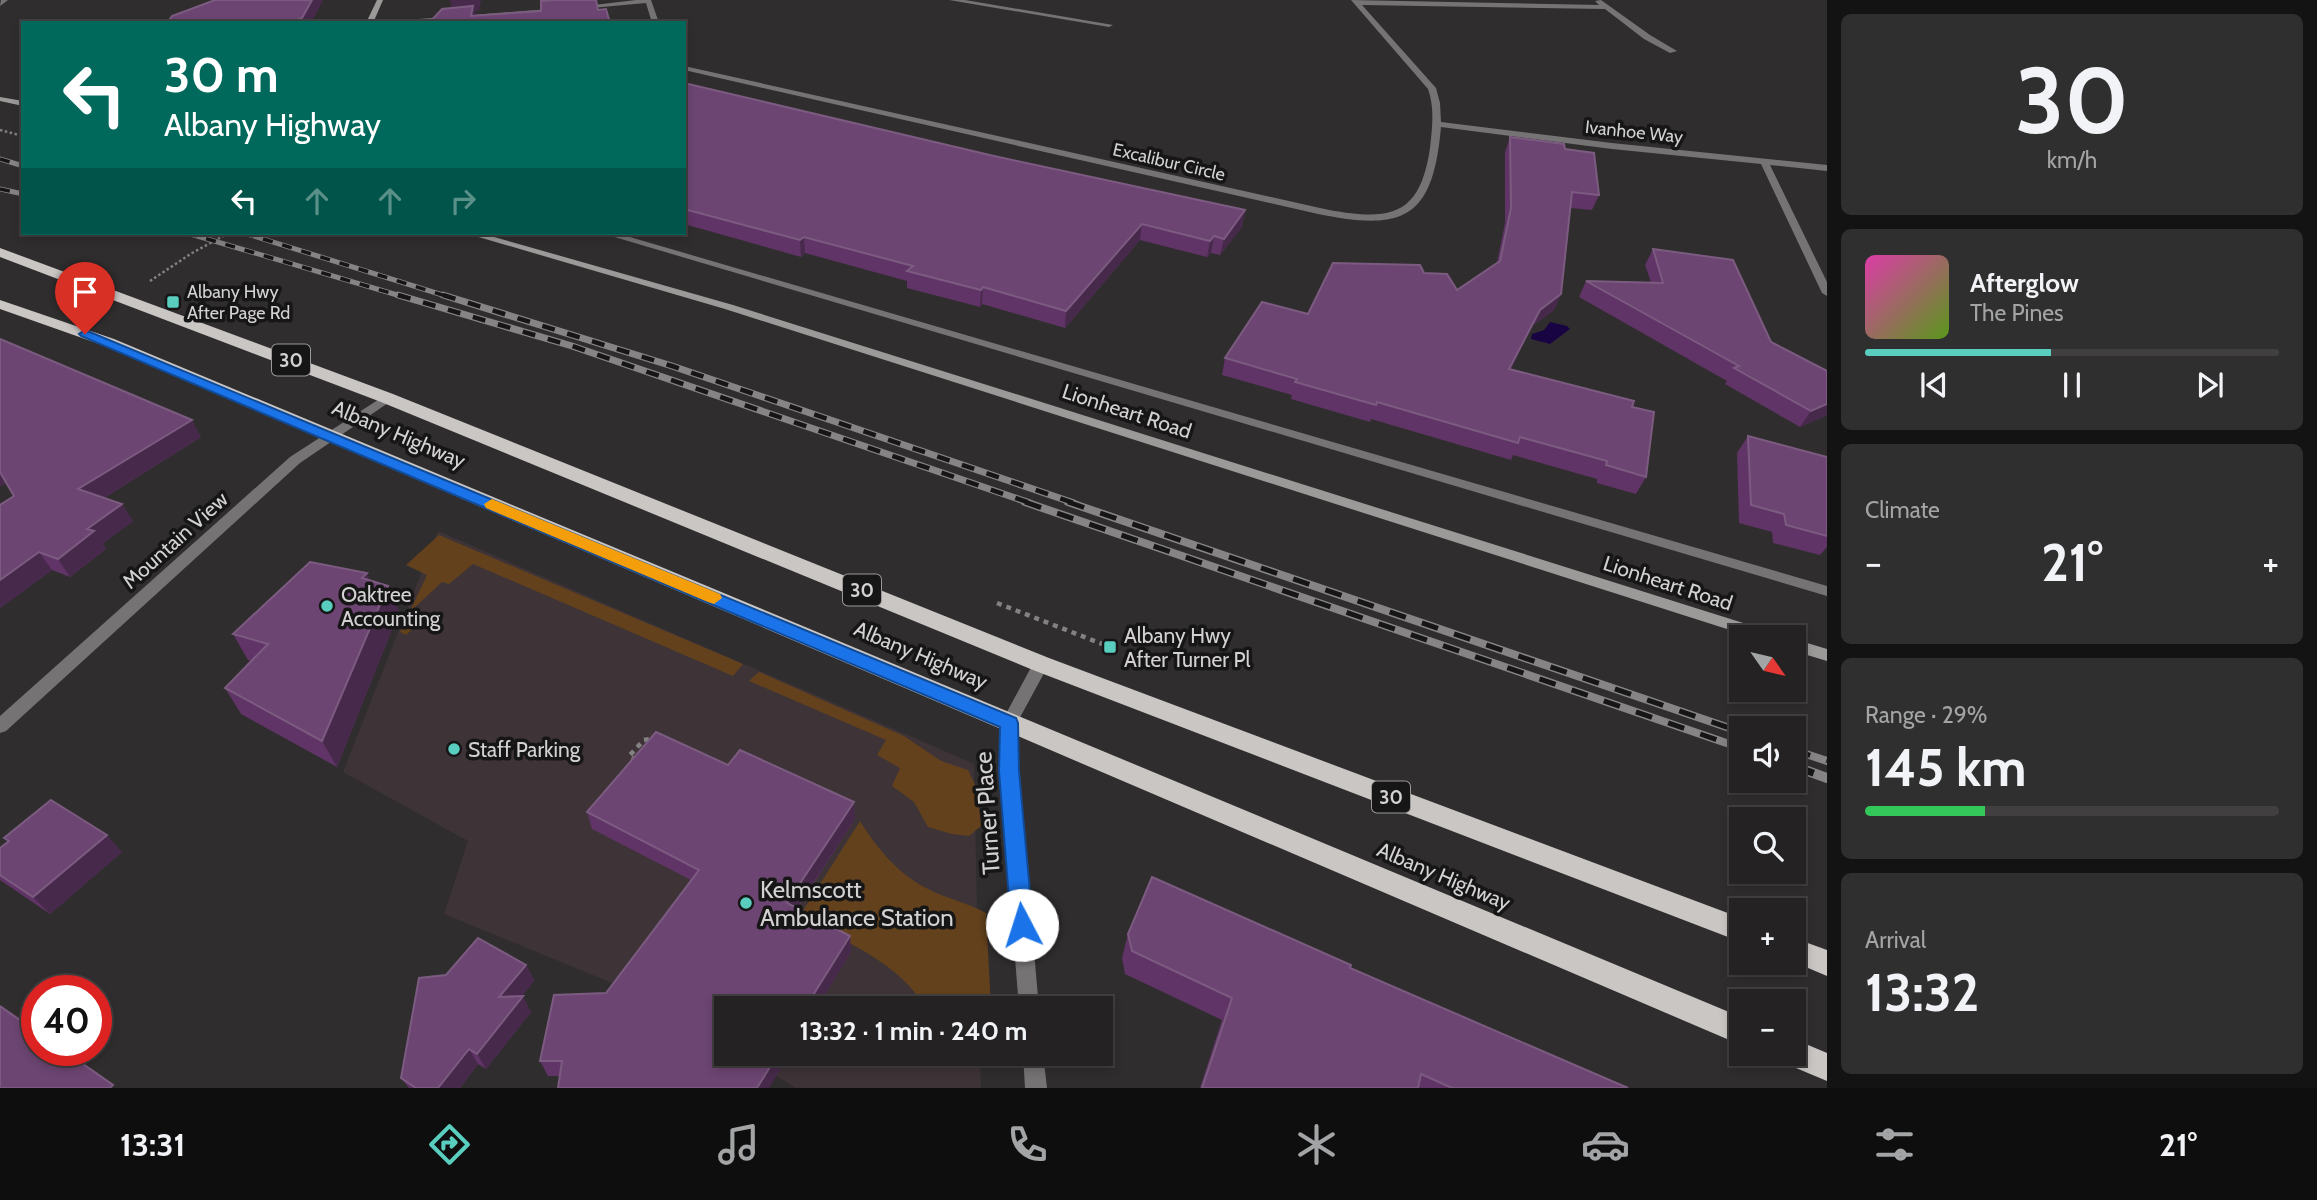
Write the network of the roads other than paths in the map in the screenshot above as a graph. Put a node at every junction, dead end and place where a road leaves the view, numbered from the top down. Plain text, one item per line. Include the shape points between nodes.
1 (5, 0) edge
2 (380, 0) edge
3 (952, 0) edge
4 (1597, 0) edge
5 (648, 1) edge
6 (1355, 2) edge
7 (0, 4) edge
8 (1605, 7) junction
9 (370, 21) edge
10 (394, 21) edge
11 (655, 21) edge
12 (1109, 25) dead end
13 (1672, 51) dead end
14 (686, 68) edge
15 (0, 99) edge
16 (21, 104) edge
17 (1438, 124) junction
18 (1763, 161) junction
19 (1827, 167) edge
20 (477, 235) edge
21 (613, 235) edge
22 (0, 252) edge
23 (1827, 293) edge
24 (0, 304) edge
25 (387, 398) junction
26 (329, 435) junction
27 (1827, 592) edge
28 (1732, 625) edge
29 (1806, 649) edge
30 (1827, 655) edge
31 (1041, 664) junction
32 (1009, 723) junction
33 (0, 726) edge
34 (1729, 925) edge
35 (1806, 955) edge
36 (1827, 963) edge
37 (1028, 996) edge
38 (1729, 1026) edge
39 (1806, 1058) edge
40 (1034, 1066) edge
41 (1827, 1067) edge
42 (1035, 1088) edge

1 - 7 street
2 - 9 main road
3 - 12 street
4 - 8 street
5 - 10 street
5 - 11 street
6 - 8 street
6 - 17 street, Excalibur Circle via 1432,88
8 - 13 street
14 - 17 street, Excalibur Circle via 1344,216 1383,215 1414,204 1431,167
15 - 16 main road
17 - 18 street, Ivanhoe Way
18 - 19 street, Ivanhoe Way
18 - 23 street
20 - 28 main road, Lionheart Road via 729,307
21 - 27 street
22 - 25 highway, Albany Highway / 30
24 - 26 highway, Albany Highway via 108,342
25 - 26 street, Mountain View
25 - 31 highway, Albany Highway / 30
26 - 32 highway, Albany Highway
26 - 33 street, Mountain View via 295,460
29 - 30 main road
31 - 32 street, Turner Place
31 - 34 highway, Albany Highway / 30
32 - 37 street, Turner Place
32 - 38 highway, Albany Highway
35 - 36 highway
39 - 41 highway
40 - 42 street

